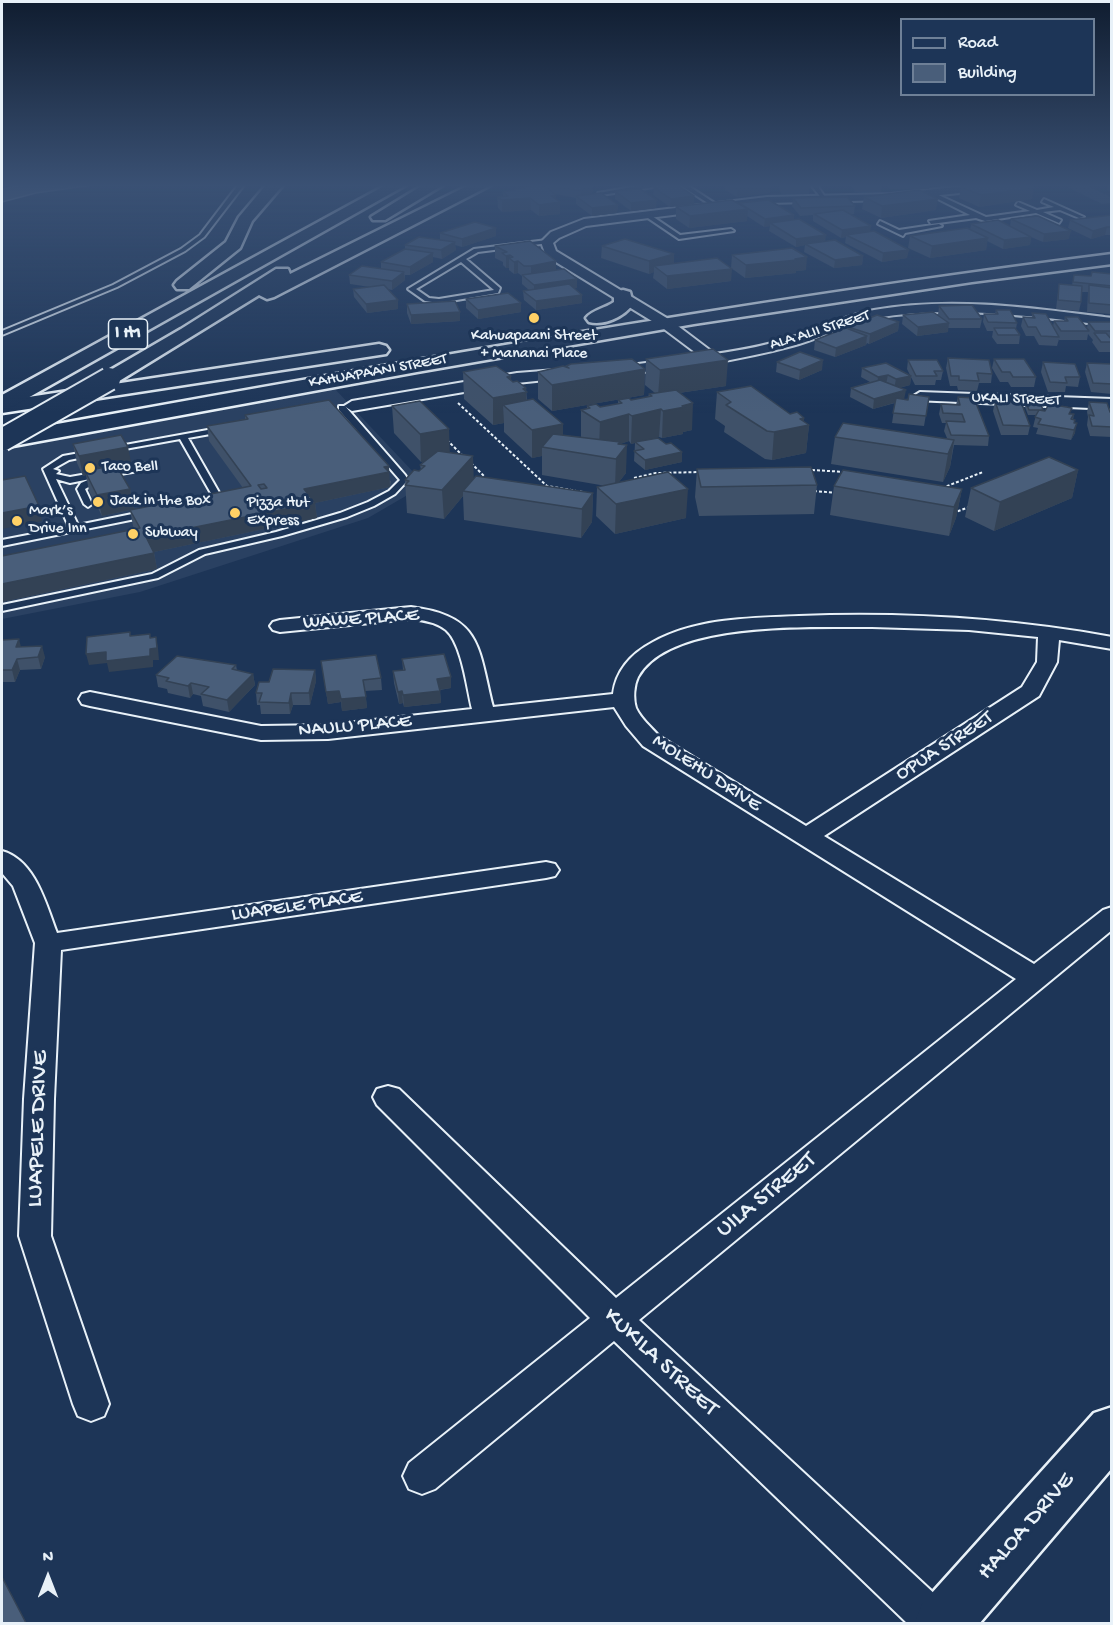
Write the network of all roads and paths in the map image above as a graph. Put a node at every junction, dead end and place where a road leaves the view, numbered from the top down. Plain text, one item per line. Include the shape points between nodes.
1 (163, 261) edge
2 (212, 261) edge
3 (261, 261) edge
4 (311, 261) edge
5 (320, 261) edge
6 (459, 261) edge
7 (464, 261) edge
8 (562, 261) edge
9 (1017, 261) edge
10 (1099, 261) edge
11 (278, 281) junction
12 (623, 296) junction
13 (645, 311) junction
14 (715, 315) junction
15 (596, 318) junction
16 (1112, 322) edge
17 (665, 323) junction
18 (623, 330) junction
19 (2, 333) edge
20 (464, 339) junction
21 (691, 343) junction
22 (418, 345) dead end
23 (394, 348) dead end
24 (711, 358) junction
25 (2, 394) edge
26 (920, 397) edge
27 (458, 403) dead end
28 (1112, 404) edge
29 (2, 405) edge
30 (347, 407) junction
31 (331, 410) edge
32 (2, 424) edge
33 (238, 427) edge
34 (183, 437) junction
35 (446, 438) edge
36 (2, 441) edge
37 (651, 469) edge
38 (813, 470) edge
39 (703, 472) edge
40 (983, 472) dead end
41 (656, 473) junction
42 (853, 473) edge
43 (50, 476) junction
44 (634, 478) edge
45 (478, 483) edge
46 (547, 486) junction
47 (941, 488) edge
48 (814, 491) edge
49 (583, 492) edge
50 (838, 493) edge
51 (540, 494) edge
52 (199, 504) edge
53 (977, 504) edge
54 (943, 511) edge
55 (159, 512) edge
56 (98, 524) junction
57 (75, 529) junction
58 (2, 543) edge
59 (2, 608) edge
60 (280, 626) dead end
61 (1049, 632) junction
62 (1112, 643) edge
63 (90, 699) dead end
64 (623, 699) junction
65 (484, 714) junction
66 (806, 837) junction
67 (2, 859) edge
68 (546, 870) dead end
69 (1112, 916) edge
70 (48, 943) junction
71 (1036, 978) junction
72 (388, 1097) dead end
73 (614, 1319) junction
74 (91, 1404) dead end
75 (1112, 1430) edge
76 (422, 1476) dead end
77 (940, 1623) edge

1 - 19 lane via 115,286
2 - 25 main road via 170,293
3 - 29 main road, I H1
4 - 11 main road
5 - 11 main road
6 - 7 lane via 411,289 427,300 439,301 498,290
8 - 12 street
9 - 13 main road, KAHUAPAANI STREET
10 - 14 main road, KAHUAPAANI STREET
11 - 36 main road, I H1, bridge
12 - 13 street
12 - 15 main road via 624,304
13 - 15 main road, KAHUAPAANI STREET
13 - 17 street
14 - 17 main road, KAHUAPAANI STREET
14 - 21 main road via 690,329
15 - 20 main road, KAHUAPAANI STREET
16 - 24 street, ALA ALII STREET via 990,308 918,308 861,317 799,340
17 - 18 main road, KAHUAPAANI STREET
17 - 21 street
18 - 21 main road via 657,332
18 - 36 main road, KAHUAPAANI STREET
20 - 22 main road
20 - 32 main road, KAHUAPAANI STREET
21 - 24 street
23 - 29 main road
24 - 30 street, ALA ALII STREET via 517,378 383,407
26 - 28 street, UKALI STREET
27 - 46 path
30 - 31 lane
30 - 59 lane via 404,480 396,489 356,511 202,552 155,576
33 - 34 lane
34 - 43 lane via 70,462
34 - 52 lane via 218,496
35 - 45 path via 484,476
37 - 41 path
38 - 42 path
39 - 41 path
40 - 47 path
41 - 44 path
43 - 56 lane via 69,480 151,468 84,485 81,489
43 - 57 lane
46 - 49 path
46 - 51 path
48 - 50 path
53 - 54 path via 955,513
55 - 56 lane
56 - 57 lane
57 - 58 lane
60 - 65 street, WAWE PLACE via 411,613 444,620 464,639
61 - 62 street
61 - 64 street via 927,621 727,626 684,635 652,651 632,672
61 - 66 street, OPUA STREET via 1047,662 1031,691
63 - 65 street, NAULU PLACE via 261,734 328,732
64 - 65 street, NAULU PLACE
64 - 66 street, MOLEHU DRIVE via 631,718 651,741
66 - 71 street, MOLEHU DRIVE
67 - 70 street, LUAPELE DRIVE via 25,883
68 - 70 street, LUAPELE PLACE
69 - 71 street, UILA STREET
70 - 74 street, LUAPELE DRIVE via 35,1236
71 - 73 street, UILA STREET
72 - 73 street, KUKILA STREET
73 - 76 street, UILA STREET
73 - 77 street, KUKILA STREET
75 - 77 main road, HALOA DRIVE

